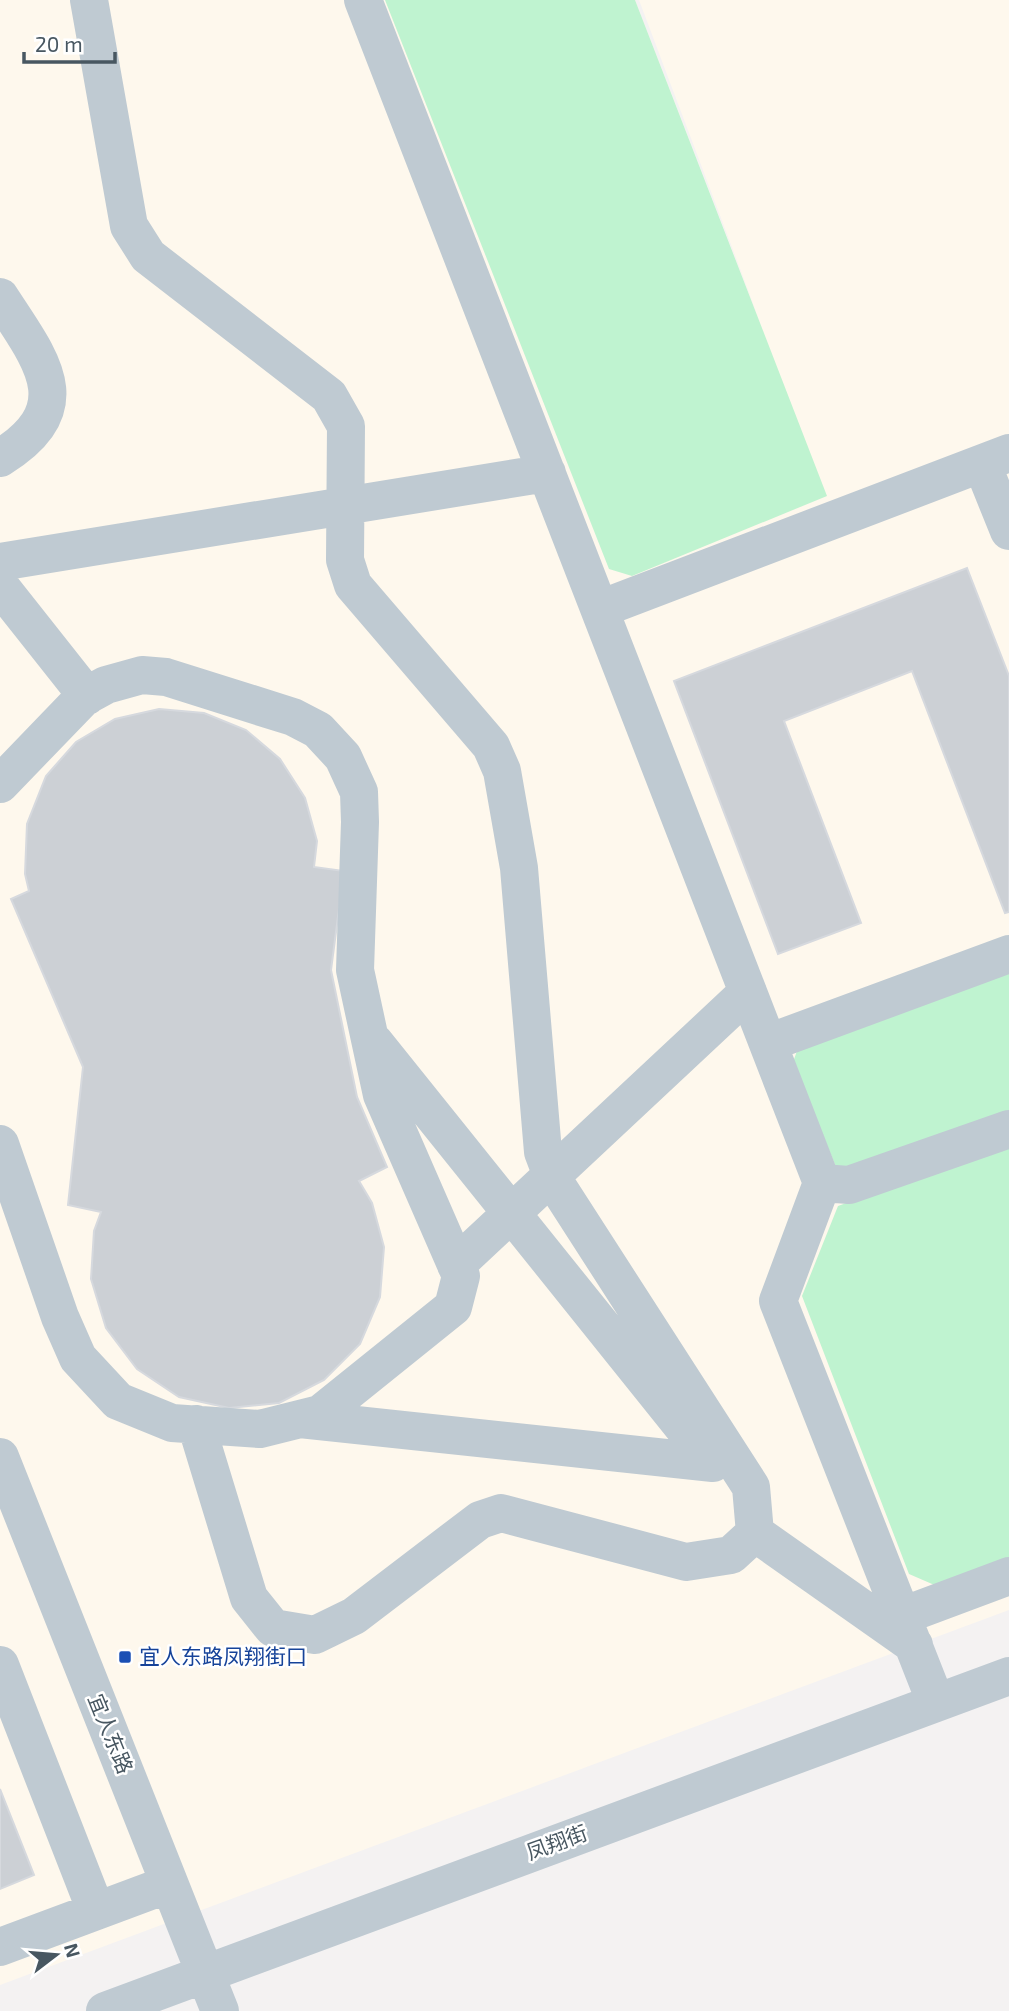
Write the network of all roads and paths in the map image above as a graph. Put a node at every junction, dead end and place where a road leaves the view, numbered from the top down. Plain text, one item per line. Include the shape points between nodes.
1 (89, 0) edge
2 (363, 0) edge
3 (0, 297) edge
4 (0, 458) edge
5 (995, 458) edge
6 (547, 473) junction
7 (346, 506) junction
8 (1009, 531) edge
9 (0, 562) edge
10 (0, 586) edge
11 (600, 609) junction
12 (87, 695) junction
13 (0, 784) edge
14 (1009, 954) edge
15 (748, 992) junction
16 (368, 1035) junction
17 (768, 1043) junction
18 (1009, 1129) edge
19 (3, 1163) edge
20 (552, 1175) junction
21 (822, 1183) junction
22 (512, 1213) junction
23 (456, 1265) junction
24 (300, 1419) junction
25 (196, 1424) junction
26 (0, 1457) edge
27 (713, 1463) junction
28 (754, 1523) junction
29 (1009, 1576) edge
30 (908, 1631) junction
31 (0, 1665) edge
32 (1009, 1676) edge
33 (936, 1703) junction
34 (169, 1884) junction
35 (96, 1911) junction
36 (0, 1947) edge
37 (205, 1973) junction
38 (104, 2011) edge
39 (220, 2011) edge

1 - 7 street via 129,226 148,256 329,396 346,426
2 - 6 street
3 - 4 street via 43,363 47,393 44,416 26,442
5 - 8 street
5 - 11 street
6 - 7 street
6 - 11 street
7 - 9 street
7 - 20 street via 345,560 353,585 491,746 502,771 519,868 543,1152
10 - 12 street
11 - 15 street
12 - 13 street
12 - 16 street via 142,676 166,677 293,718 318,730 343,757 359,792 355,970
14 - 17 street
15 - 17 street
15 - 20 street
16 - 22 street
16 - 23 street via 382,1095
17 - 21 street
18 - 21 street via 849,1185
19 - 25 street via 78,1358 118,1401 173,1423
20 - 22 street
20 - 28 street via 751,1487
21 - 30 street via 778,1301
22 - 23 street
22 - 27 street
23 - 24 street via 461,1276 453,1307 320,1414
24 - 25 street via 260,1429
24 - 27 street
25 - 28 street via 249,1598 273,1628 315,1634 354,1616 481,1520 501,1513 686,1562 731,1555
26 - 34 street, 宜人东路
27 - 28 street
28 - 30 street
29 - 30 street
30 - 33 street
31 - 35 street
32 - 33 street, 凤翔街
33 - 37 street, 凤翔街
34 - 35 street
34 - 37 street, 宜人东路
35 - 36 street
37 - 38 street, 凤翔街
37 - 39 street, 宜人东路

